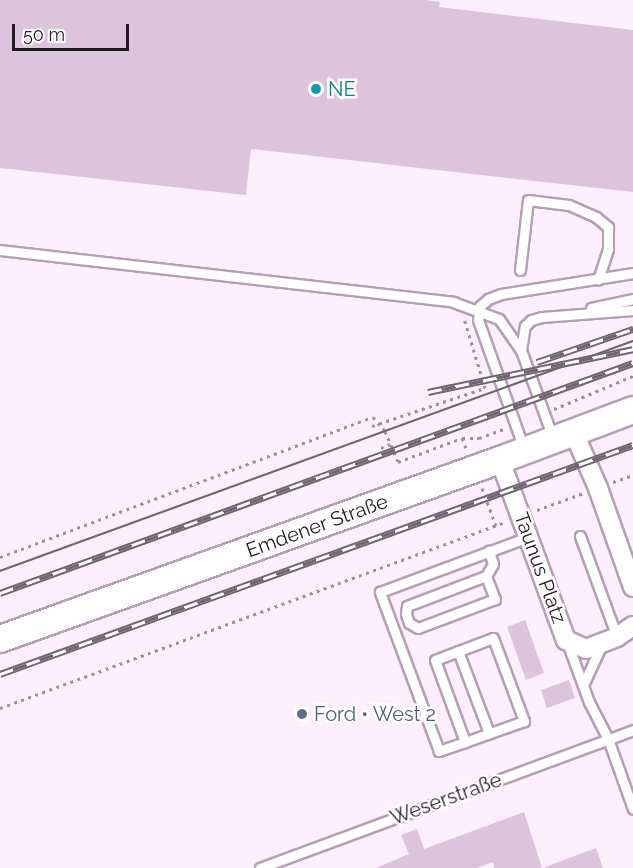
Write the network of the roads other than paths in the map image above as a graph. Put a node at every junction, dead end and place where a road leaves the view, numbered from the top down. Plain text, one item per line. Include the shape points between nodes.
1 (0, 250) edge
2 (520, 270) dead end
3 (633, 273) edge
4 (598, 279) junction
5 (633, 299) edge
6 (633, 310) edge
7 (478, 311) junction
8 (565, 314) junction
9 (521, 350) junction
10 (633, 410) edge
11 (564, 436) junction
12 (525, 451) junction
13 (500, 460) junction
14 (580, 536) dead end
15 (528, 537) junction
16 (489, 551) junction
17 (486, 576) junction
18 (633, 587) edge
19 (633, 626) edge
20 (0, 639) edge
21 (566, 640) junction
22 (610, 640) junction
23 (458, 651) junction
24 (583, 685) junction
25 (633, 730) edge
26 (489, 733) junction
27 (608, 739) junction
28 (465, 742) junction
29 (633, 809) edge
30 (260, 868) edge

1 - 7 lane via 461,304
2 - 4 lane via 528,200 569,205 608,227 608,249
3 - 4 lane
4 - 7 lane via 501,294 484,302
5 - 8 lane
6 - 8 lane
7 - 9 lane via 499,319
7 - 12 lane
8 - 9 lane via 531,320 522,334
9 - 11 lane via 544,413
10 - 11 street, Emdener Straße
11 - 12 street, Emdener Straße
11 - 18 street via 598,488
12 - 13 street, Emdener Straße
13 - 15 street, Taunus Platz
13 - 20 street, Emdener Straße
14 - 22 lane
15 - 16 lane
15 - 21 street, Taunus Platz
16 - 17 lane via 493,564
16 - 28 lane via 380,592 439,751
17 - 17 lane via 408,606 409,623 418,628 495,599
19 - 22 street, Taunus Platz
21 - 22 street, Taunus Platz via 586,649
21 - 24 lane
22 - 24 lane
23 - 26 lane
23 - 26 lane via 493,638 497,648 524,721
23 - 28 lane via 435,660
24 - 27 lane
25 - 27 lane, Weserstraße
26 - 28 lane
27 - 29 lane
27 - 30 lane, Weserstraße

